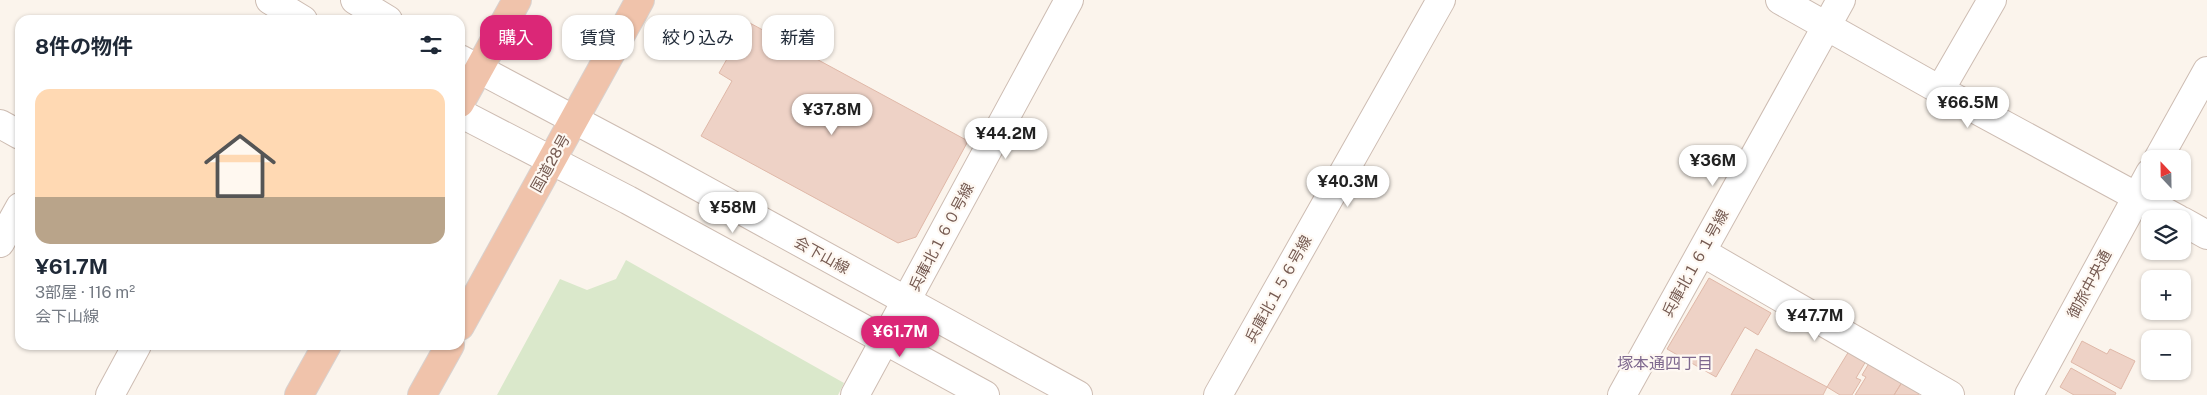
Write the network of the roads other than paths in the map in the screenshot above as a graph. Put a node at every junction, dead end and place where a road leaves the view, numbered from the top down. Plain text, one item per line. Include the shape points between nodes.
1 (270, 0) edge
2 (355, 0) edge
3 (517, 0) edge
4 (640, 0) edge
5 (1069, 0) edge
6 (1440, 0) edge
7 (1780, 0) edge
8 (1841, 0) edge
9 (1992, 0) edge
10 (295, 15) edge
11 (380, 15) edge
12 (1827, 27) junction
13 (470, 64) edge
14 (2207, 71) edge
15 (465, 84) edge
16 (1940, 90) junction
17 (465, 116) edge
18 (574, 119) junction
19 (0, 124) edge
20 (15, 132) edge
21 (2163, 150) edge
22 (551, 161) junction
23 (2141, 189) edge
24 (2137, 196) junction
25 (2162, 210) edge
26 (15, 216) edge
27 (2191, 226) edge
28 (2207, 235) edge
29 (0, 242) edge
30 (1702, 252) junction
31 (907, 301) junction
32 (465, 317) edge
33 (885, 340) junction
34 (134, 350) edge
35 (324, 350) edge
36 (447, 350) edge
37 (110, 395) edge
38 (299, 395) edge
39 (422, 395) edge
40 (855, 395) edge
41 (985, 395) edge
42 (1078, 395) edge
43 (1218, 395) edge
44 (1622, 395) edge
45 (1950, 395) edge
46 (2029, 395) edge

1 - 10 street
2 - 11 street
3 - 13 highway
4 - 18 highway, 国道28号
5 - 31 street, 兵庫北１６０号線
6 - 43 street, 兵庫北１５６号線
7 - 12 street
8 - 12 street, 兵庫北１６１号線
9 - 16 street
12 - 16 street
12 - 30 street, 兵庫北１６１号線
13 - 15 highway
13 - 18 street, 会下山線
14 - 21 street
16 - 24 street
17 - 22 street
18 - 22 highway, 国道28号
18 - 31 street, 会下山線
19 - 20 street
22 - 32 highway, 国道28号
22 - 33 street
23 - 24 street, 御旅中央通
24 - 25 street
24 - 46 street, 御旅中央通
26 - 29 street
27 - 28 street
30 - 44 street, 兵庫北１６１号線
30 - 45 street
31 - 33 street, 兵庫北１６０号線
31 - 42 street, 会下山線
33 - 40 street, 兵庫北１６０号線
33 - 41 street
34 - 37 street
35 - 38 highway
36 - 39 highway

